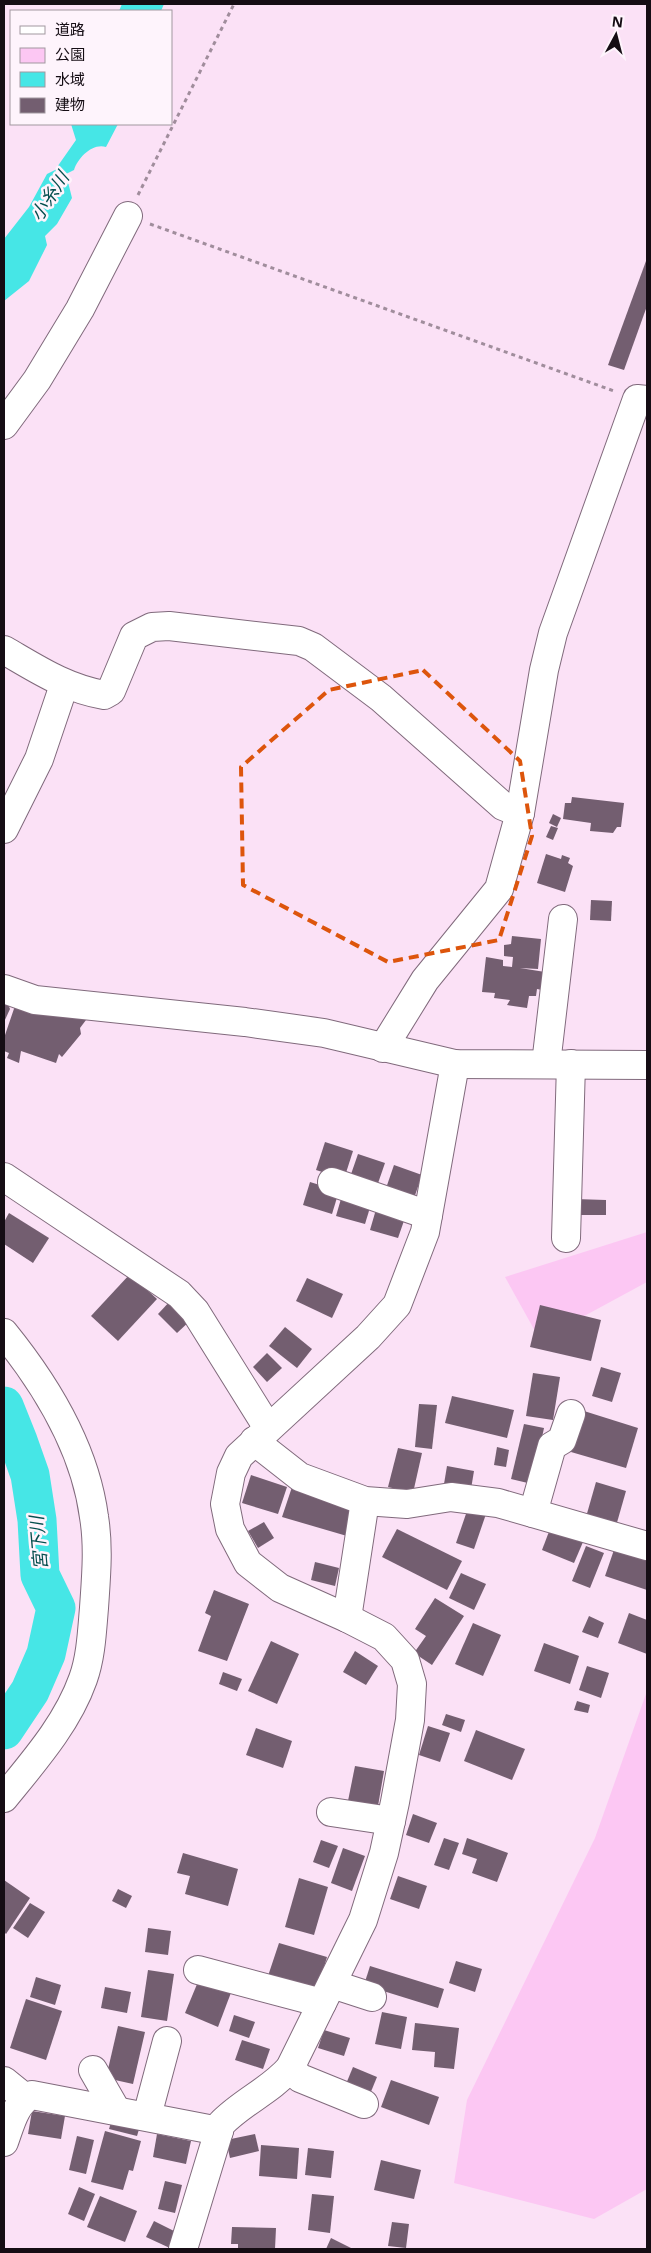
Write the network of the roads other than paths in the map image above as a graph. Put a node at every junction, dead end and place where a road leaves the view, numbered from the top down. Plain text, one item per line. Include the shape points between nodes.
1 (128, 216) road end
2 (642, 400) edge
3 (4, 425) edge
4 (4, 650) edge
5 (64, 685) junction
6 (520, 813) junction
7 (4, 829) edge
8 (563, 919) dead end
9 (4, 969) edge
10 (4, 989) edge
11 (35, 1000) junction
12 (383, 1048) junction
13 (456, 1064) junction
14 (559, 1064) junction
15 (647, 1065) edge
16 (4, 1177) edge
17 (332, 1182) dead end
18 (428, 1214) junction
19 (566, 1238) dead end
20 (4, 1333) edge
21 (571, 1414) dead end
22 (261, 1435) junction
23 (365, 1501) junction
24 (533, 1513) junction
25 (647, 1546) edge
26 (347, 1618) junction
27 (4, 1798) edge
28 (331, 1812) dead end
29 (391, 1821) junction
30 (198, 1970) dead end
31 (327, 1993) junction
32 (372, 1997) dead end
33 (167, 2041) dead end
34 (290, 2068) junction
35 (93, 2070) dead end
36 (4, 2081) edge
37 (25, 2098) junction
38 (364, 2104) dead end
39 (116, 2110) junction
40 (147, 2116) junction
41 (219, 2131) junction
42 (4, 2142) edge
43 (183, 2249) edge

1 - 3 street via 80,309 37,380
2 - 6 street via 553,633
4 - 5 street
5 - 6 street via 104,696 111,691 134,636 152,627 169,626 299,641 324,654 381,698 503,806
5 - 7 street via 39,759
6 - 12 street via 499,889 426,980
8 - 14 street
9 - 11 street
10 - 11 street
11 - 12 street via 245,1022 324,1033
12 - 13 street
13 - 14 street
13 - 18 street
14 - 15 street
14 - 19 street
16 - 22 street via 179,1294 195,1311
17 - 18 street
18 - 22 street via 425,1232 397,1305 368,1337
20 - 27 street via 48,1392 65,1424 87,1484 95,1518 96,1572 91,1639 84,1678 46,1746
21 - 24 street via 562,1440 552,1446
22 - 23 street via 300,1477
22 - 26 street via 239,1456 231,1473 226,1504 234,1538 248,1563 280,1588
23 - 24 street via 407,1504 451,1498 498,1503
23 - 26 street
24 - 25 street
26 - 29 street via 384,1637 404,1660 412,1684 410,1720
28 - 29 street
29 - 31 street via 363,1920
30 - 31 street
31 - 32 street
31 - 34 street
33 - 40 street
34 - 38 street via 300,2078
34 - 41 street via 278,2082 232,2113
35 - 39 street
36 - 37 street
37 - 39 street via 32,2095
37 - 42 street
39 - 40 street
40 - 41 street
41 - 43 street

